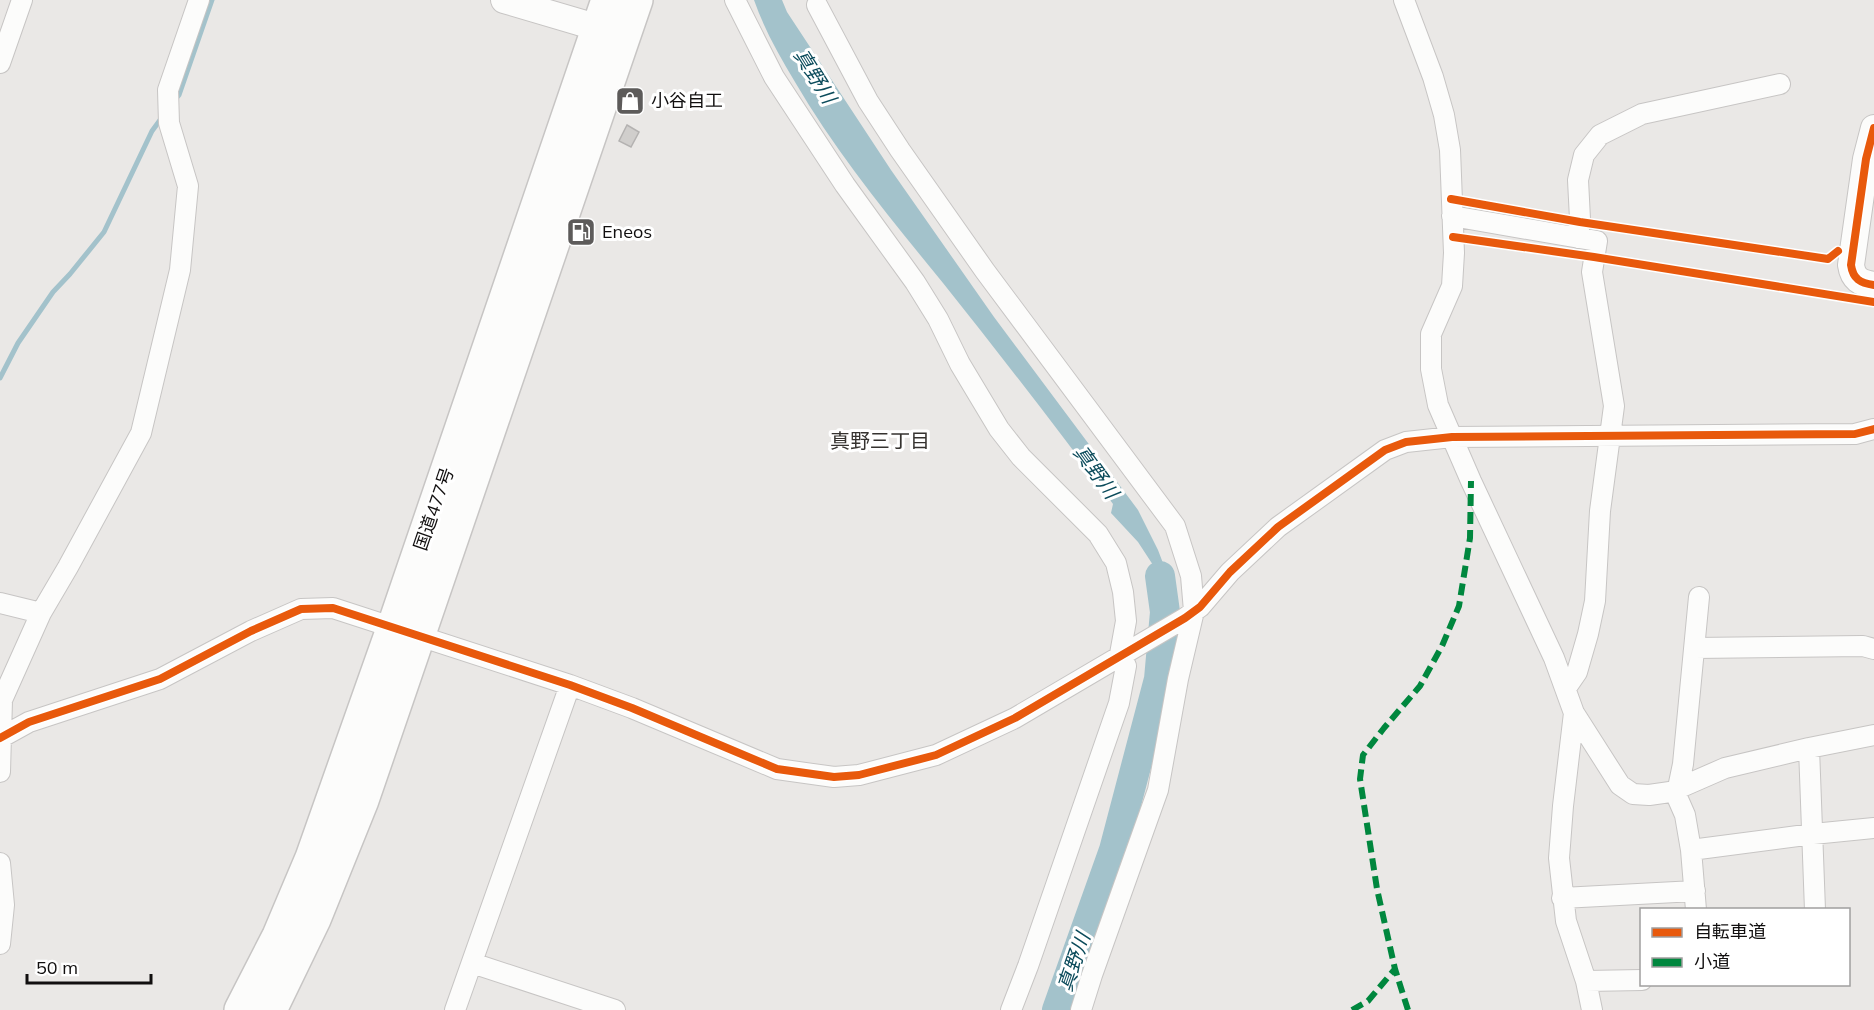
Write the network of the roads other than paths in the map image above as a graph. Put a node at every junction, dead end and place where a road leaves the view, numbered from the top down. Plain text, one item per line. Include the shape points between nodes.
1 (21, 0) edge
2 (199, 0) edge
3 (504, 0) edge
4 (636, 0) edge
5 (735, 0) edge
6 (1404, 0) edge
7 (817, 5) dead end
8 (610, 21) edge
9 (0, 63) edge
10 (1780, 84) dead end
11 (1874, 128) edge
12 (1452, 216) junction
13 (1578, 238) junction
14 (1874, 285) edge
15 (1874, 429) edge
16 (1610, 435) junction
17 (1452, 437) junction
18 (1700, 597) dead end
19 (0, 603) edge
20 (41, 613) junction
21 (1190, 614) junction
22 (406, 632) junction
23 (1695, 648) junction
24 (1874, 649) edge
25 (1126, 651) junction
26 (570, 685) junction
27 (1566, 688) junction
28 (1574, 712) junction
29 (1874, 735) edge
30 (0, 738) edge
31 (1809, 748) junction
32 (0, 772) edge
33 (1676, 789) junction
34 (1874, 828) edge
35 (1813, 834) junction
36 (1691, 850) junction
37 (0, 863) edge
38 (1562, 898) junction
39 (1695, 900) edge
40 (1815, 908) edge
41 (0, 944) edge
42 (472, 963) junction
43 (1640, 980) edge
44 (1586, 981) junction
45 (241, 1010) edge
46 (270, 1010) edge
47 (455, 1010) edge
48 (615, 1010) edge
49 (1011, 1010) edge
50 (1081, 1010) edge
51 (1592, 1010) edge

1 - 9 street
2 - 20 street via 168,90 170,123 188,186 180,270 141,433
3 - 8 street
4 - 8 highway, 国道477号
5 - 25 street via 774,77 915,282 999,429 1021,457 1098,534 1116,563 1123,592
6 - 12 street via 1444,115 1450,150
7 - 21 street via 868,101 900,150 1175,526 1191,576
8 - 22 highway, 国道477号
10 - 13 street via 1642,114 1600,135 1584,155 1578,180
11 - 14 street via 1851,265 1856,279
12 - 13 street
12 - 17 street via 1452,286 1431,334 1431,369 1438,405
13 - 16 street via 1597,241 1592,272 1614,406
15 - 16 street via 1855,434
16 - 17 street
16 - 27 street via 1600,511 1595,601 1577,672
17 - 21 street via 1406,442 1385,450 1278,527
17 - 27 street
18 - 23 street
19 - 20 street
20 - 30 street via 2,700
21 - 25 street
21 - 50 street via 1158,790
22 - 26 street
22 - 30 street via 333,608 301,609 160,679 29,722
22 - 45 highway, 国道477号 via 279,936
22 - 46 highway, 国道477号 via 362,800 314,919
23 - 24 street
23 - 33 street via 1683,764
25 - 26 street via 1015,718 936,755 859,775 834,777 777,769
25 - 49 street via 1119,703
26 - 42 street
27 - 28 street
28 - 33 street via 1620,785 1633,794
28 - 38 street via 1559,858
29 - 31 street
30 - 32 street
31 - 33 street via 1725,768
31 - 35 street
33 - 36 street
34 - 35 street
35 - 36 street
35 - 40 street
36 - 39 street
37 - 41 street via 4,905
38 - 39 street
38 - 44 street
42 - 47 street
42 - 48 street
43 - 44 street
44 - 51 street

